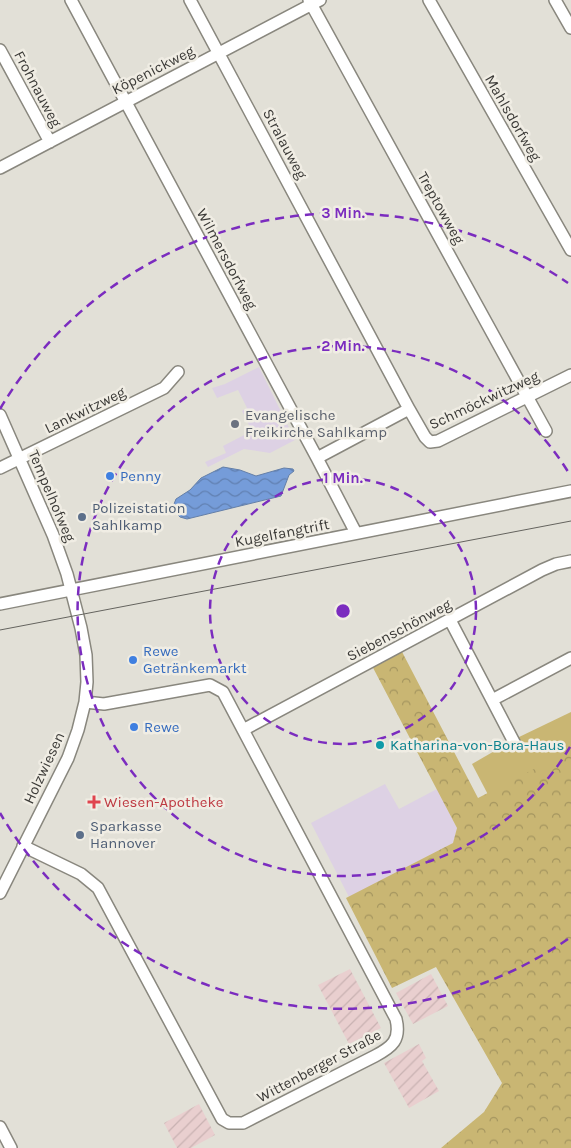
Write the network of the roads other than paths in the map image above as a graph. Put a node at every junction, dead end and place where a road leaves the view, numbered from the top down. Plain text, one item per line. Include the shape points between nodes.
1 (71, 0) edge
2 (190, 0) edge
3 (429, 0) edge
4 (555, 0) edge
5 (313, 1) edge
6 (571, 28) edge
7 (0, 50) edge
8 (219, 53) junction
9 (125, 101) junction
10 (50, 142) junction
11 (0, 168) edge
12 (571, 250) edge
13 (178, 372) dead end
14 (571, 375) edge
15 (527, 396) junction
16 (409, 409) junction
17 (0, 415) edge
18 (546, 431) dead end
19 (317, 458) junction
20 (20, 459) junction
21 (0, 468) edge
22 (571, 492) edge
23 (356, 533) junction
24 (571, 561) edge
25 (72, 590) junction
26 (0, 604) edge
27 (450, 620) junction
28 (571, 658) edge
29 (492, 700) junction
30 (85, 702) junction
31 (243, 730) junction
32 (515, 744) dead end
33 (23, 846) junction
34 (0, 893) edge
35 (0, 1126) edge
36 (11, 1148) edge

1 - 9 street, Wilmersdorfweg
2 - 8 street, Stralauweg
3 - 12 street, Mahlsdorfweg
4 - 6 street
5 - 8 street, Köpenickweg
5 - 15 street, Treptowweg
7 - 10 street, Frohnauweg
8 - 9 street, Köpenickweg
8 - 16 street, Stralauweg
9 - 10 street, Köpenickweg
9 - 19 street, Wilmersdorfweg
10 - 11 street, Köpenickweg
13 - 20 street, Lankwitzweg via 164,388
14 - 15 street, Schmöckwitzweg
15 - 16 street, Schmöckwitzweg via 438,441 430,442
15 - 18 street, Treptowweg
16 - 19 street, Schmöckwitzweg
17 - 20 street, Tempelhofweg
19 - 23 street, Wilmersdorfweg
20 - 21 street, Lankwitzweg
20 - 25 street, Tempelhofweg via 53,535
22 - 23 street, Kugelfangtrift
23 - 25 street, Kugelfangtrift
24 - 27 street, Siebenschönweg via 542,570
25 - 26 street, Kugelfangtrift
25 - 30 street, Holzwiesen via 86,655
27 - 29 street
27 - 31 street, Siebenschönweg
28 - 29 street
29 - 32 street
30 - 31 street, Wittenberger Straße via 104,704 210,685 223,692
30 - 33 street, Holzwiesen via 68,758
31 - 33 street, Wittenberger Straße via 396,1020 398,1030 394,1043 386,1050 244,1123 229,1123 222,1119 98,888 81,874
33 - 34 street, Holzwiesen
35 - 36 street

